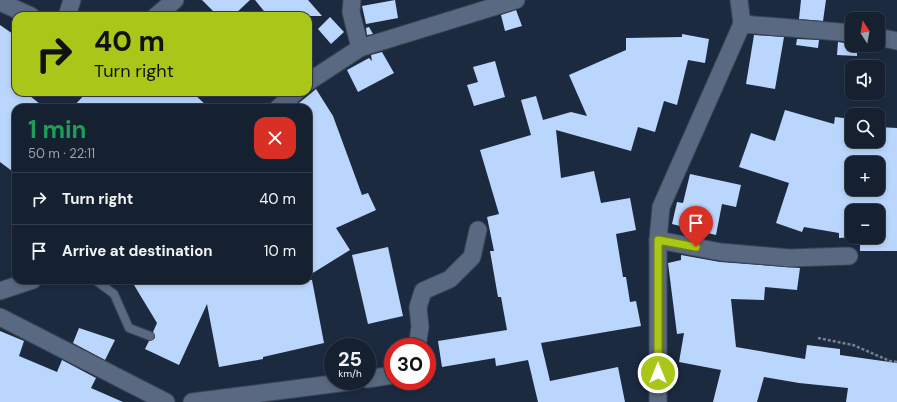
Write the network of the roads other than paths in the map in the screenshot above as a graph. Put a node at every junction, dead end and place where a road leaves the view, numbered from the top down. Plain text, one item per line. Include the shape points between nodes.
1 (72, 0) edge
2 (175, 0) edge
3 (516, 0) edge
4 (739, 0) edge
5 (0, 2) edge
6 (348, 4) edge
7 (22, 12) edge
8 (68, 12) edge
9 (161, 12) edge
10 (742, 24) junction
11 (845, 32) edge
12 (885, 38) edge
13 (897, 40) edge
14 (360, 48) junction
15 (312, 79) edge
16 (292, 96) edge
17 (282, 104) edge
18 (478, 230) dead end
19 (658, 240) junction
20 (849, 256) dead end
21 (21, 284) edge
22 (100, 284) edge
23 (0, 291) edge
24 (0, 318) edge
25 (150, 336) dead end
26 (418, 338) edge
27 (324, 385) edge
28 (166, 402) edge
29 (192, 402) edge
30 (658, 402) edge

1 - 8 street
2 - 9 street
3 - 14 street
4 - 10 street
5 - 7 street
6 - 14 street
10 - 11 street
10 - 19 street via 661,207
12 - 13 street
14 - 15 street
16 - 17 street
18 - 26 street via 472,257 450,279 423,291 418,307
19 - 20 street via 722,252 790,258
19 - 30 street
21 - 23 street
22 - 25 lane via 114,294 129,328
24 - 28 street
27 - 29 street

